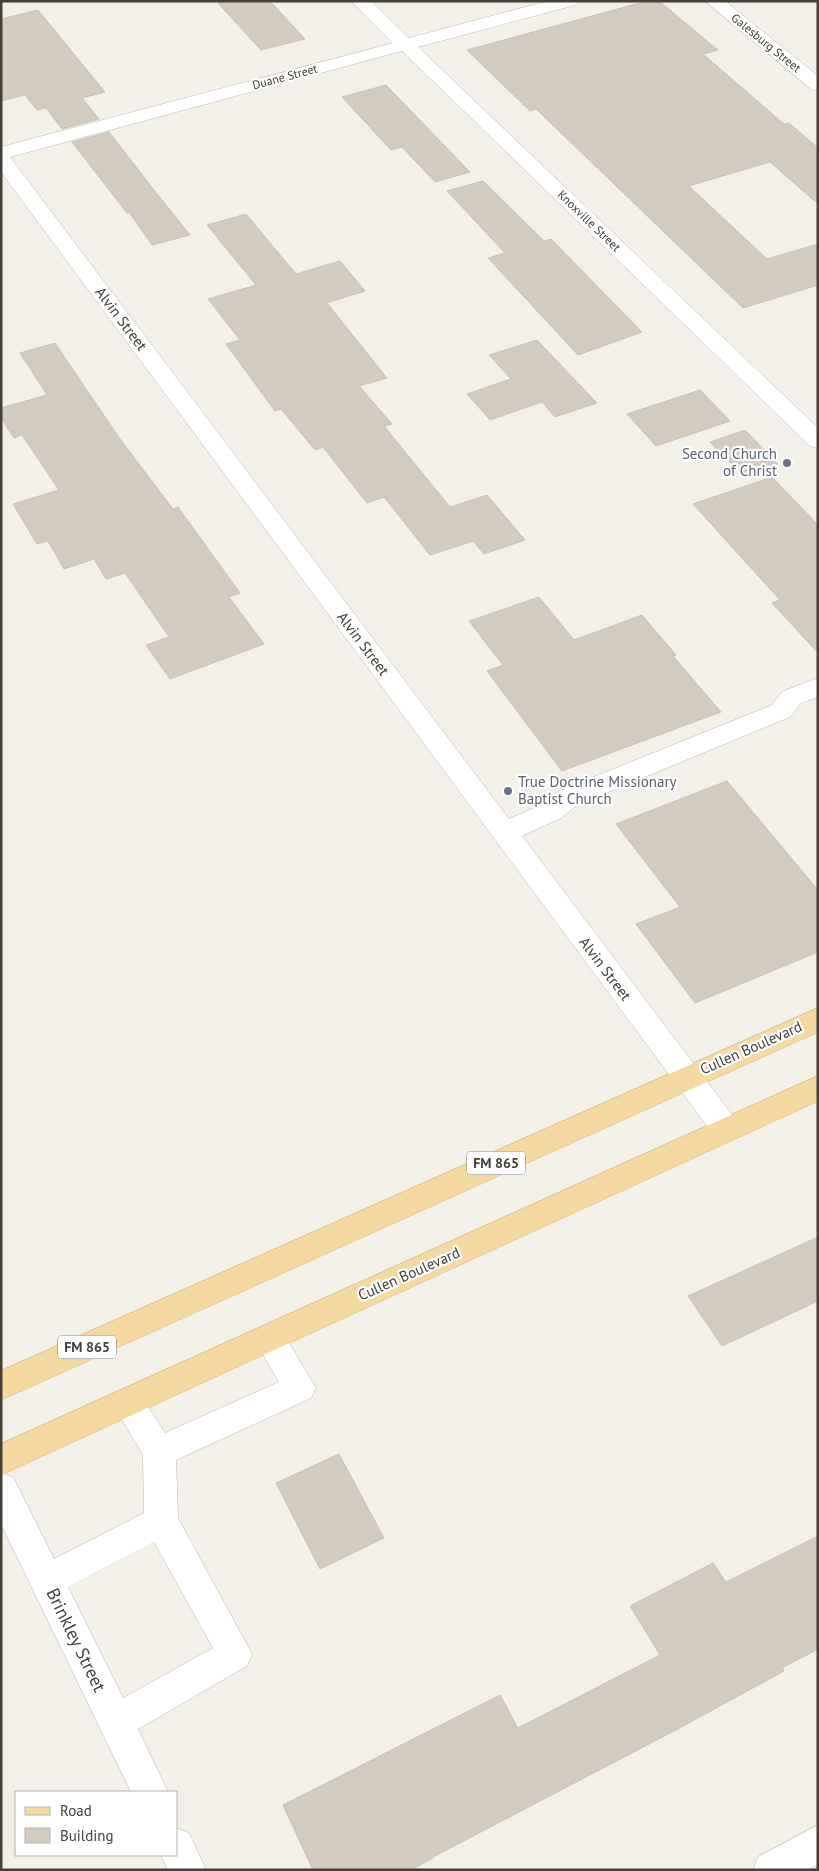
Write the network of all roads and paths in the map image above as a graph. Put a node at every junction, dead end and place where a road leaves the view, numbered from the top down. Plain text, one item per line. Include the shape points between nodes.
1 (360, 1) edge
2 (569, 1) edge
3 (714, 1) edge
4 (406, 44) junction
5 (818, 85) edge
6 (1, 153) edge
7 (1, 158) edge
8 (818, 441) edge
9 (818, 687) edge
10 (504, 833) junction
11 (818, 1019) edge
12 (687, 1077) junction
13 (818, 1088) edge
14 (726, 1129) junction
15 (269, 1338) junction
16 (1, 1386) edge
17 (128, 1403) junction
18 (159, 1452) junction
19 (1, 1460) edge
20 (1, 1488) edge
21 (161, 1521) junction
22 (46, 1581) junction
23 (115, 1722) junction
24 (150, 1791) edge
25 (818, 1843) edge
26 (178, 1850) edge
27 (188, 1870) edge
28 (771, 1870) edge

1 - 4 street, Knoxville Street
2 - 4 street, Duane Street
3 - 5 street, Galesburg Street
4 - 6 street, Duane Street
4 - 8 street, Knoxville Street
7 - 10 street, Alvin Street
9 - 10 street via 792,697 781,711 568,798 552,811
10 - 12 street, Alvin Street
11 - 12 main road, Cullen Boulevard / FM 865
12 - 14 street, Alvin Street
12 - 16 main road, Cullen Boulevard / FM 865
13 - 14 main road, Cullen Boulevard
14 - 15 main road, Cullen Boulevard
15 - 17 main road, Cullen Boulevard
15 - 18 street via 300,1388
17 - 18 street
17 - 19 main road, Cullen Boulevard
18 - 21 street
20 - 22 street, Brinkley Street
21 - 22 street
21 - 23 street via 235,1654
22 - 23 street, Brinkley Street
23 - 24 street, Brinkley Street
25 - 28 street
26 - 27 street

